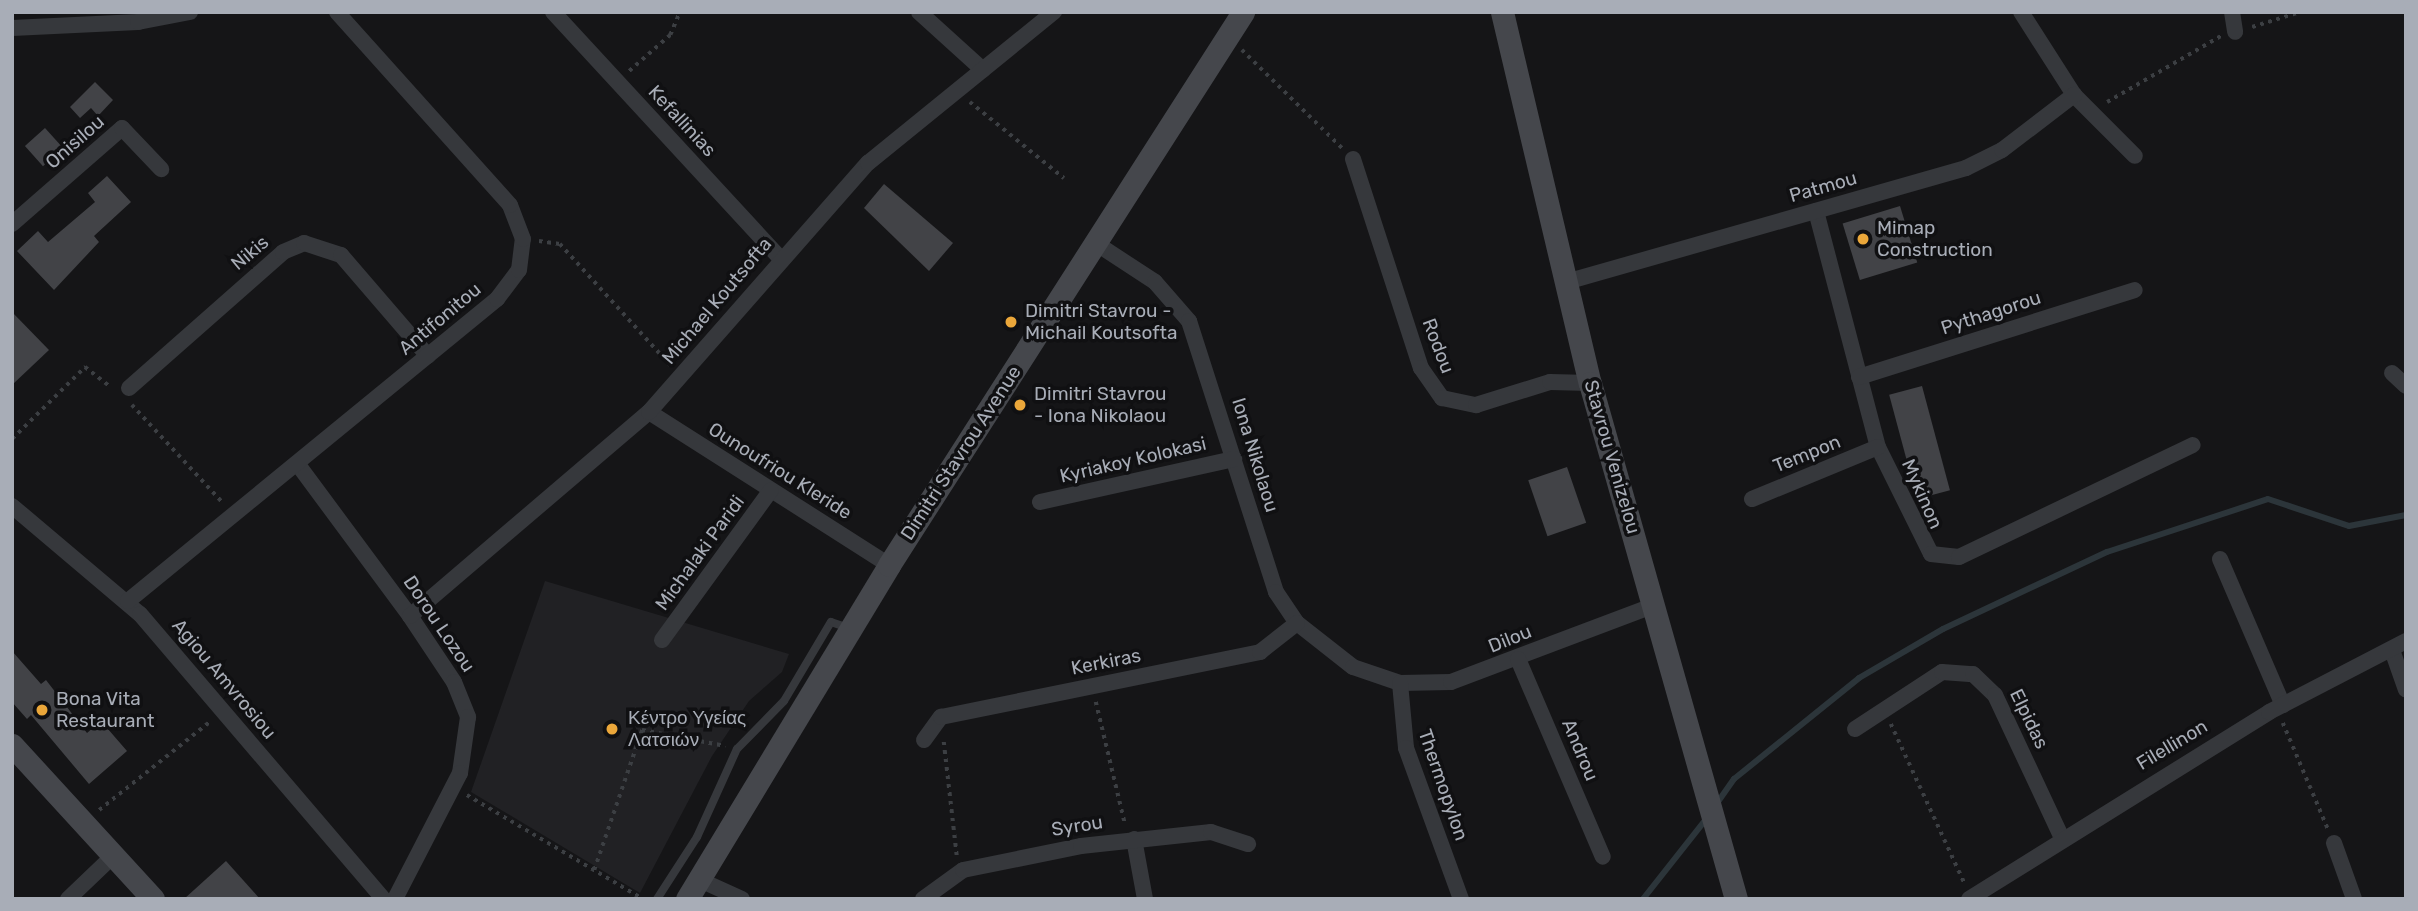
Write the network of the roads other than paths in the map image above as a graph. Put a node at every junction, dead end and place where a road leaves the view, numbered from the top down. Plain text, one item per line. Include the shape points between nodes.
1 (190, 12) edge
2 (337, 12) edge
3 (553, 12) edge
4 (919, 12) edge
5 (1054, 12) edge
6 (1243, 12) edge
7 (1502, 12) edge
8 (2021, 12) edge
9 (2232, 12) edge
10 (12, 29) edge
11 (2235, 32) road end
12 (982, 70) junction
13 (2074, 95) junction
14 (2135, 156) dead end
15 (1353, 159) road end
16 (161, 169) dead end
17 (1816, 211) junction
18 (12, 224) edge
19 (1097, 244) junction
20 (780, 258) junction
21 (1566, 282) junction
22 (2135, 289) dead end
23 (428, 356) junction
24 (2392, 373) dead end
25 (1859, 377) junction
26 (1590, 383) junction
27 (2406, 386) edge
28 (128, 393) road end
29 (649, 412) junction
30 (2193, 445) dead end
31 (1878, 447) junction
32 (1234, 459) junction
33 (299, 466) junction
34 (771, 491) junction
35 (1752, 499) dead end
36 (1040, 502) dead end
37 (12, 506) edge
38 (2220, 559) dead end
39 (889, 565) junction
40 (128, 601) junction
41 (1656, 605) junction
42 (410, 616) junction
43 (1297, 623) junction
44 (850, 629) junction
45 (662, 640) dead end
46 (2399, 646) edge
47 (1517, 659) junction
48 (1374, 678) joint
49 (1400, 683) junction
50 (2406, 690) edge
51 (2280, 706) junction
52 (1855, 729) dead end
53 (924, 740) dead end
54 (12, 745) edge
55 (2061, 836) junction
56 (1131, 839) junction
57 (2334, 843) road end
58 (1248, 844) dead end
59 (114, 855) junction
60 (1603, 858) dead end
61 (694, 889) edge
62 (1970, 898) edge
63 (68, 899) edge
64 (153, 899) edge
65 (383, 899) edge
66 (395, 899) edge
67 (657, 899) edge
68 (743, 899) edge
69 (923, 899) edge
70 (1144, 899) edge
71 (1461, 899) edge
72 (1736, 899) edge
73 (2354, 899) edge

1 - 10 street
2 - 23 street, Antifonitou via 503,196 523,239 519,270 507,289
3 - 20 street, Kefallinias
4 - 12 street
5 - 12 street, Michael Koutsofta
6 - 19 main road, Dimitri Stavrou Avenue
7 - 21 main road, Stavrou Venizelou
8 - 13 street
9 - 11 street
12 - 20 street, Michael Koutsofta via 843,187
13 - 14 street
13 - 17 street, Patmou via 1981,162
15 - 26 street, Rodou via 1421,368 1442,398 1476,405 1550,382
16 - 18 street, Onisilou via 122,128
17 - 21 street, Patmou
17 - 25 street, Mykinon
19 - 32 street, Iona Nikolaou via 1155,282 1182,310
19 - 39 main road, Dimitri Stavrou Avenue
20 - 29 street, Michael Koutsofta
21 - 26 main road, Stavrou Venizelou
22 - 25 street, Pythagorou
23 - 28 street, Nikis via 341,255 304,243 283,252
23 - 33 street, Antifonitou
24 - 27 street
25 - 31 street, Mykinon
26 - 41 main road, Stavrou Venizelou
29 - 34 street, Ounoufriou Kleride
29 - 42 street, Michael Koutsofta
30 - 31 street, Mykinon via 1948,559 1922,545
31 - 35 street, Tempon
32 - 36 street, Kyriakoy Kolokasi
32 - 43 street, Iona Nikolaou via 1271,579
33 - 40 street, Antifonitou
33 - 42 street, Dorou Lozou
34 - 39 street, Ounoufriou Kleride
34 - 45 street, Michalaki Paridi
37 - 40 street, Agiou Amvrosiou
38 - 51 street
39 - 44 main road, Dimitri Stavrou Avenue
40 - 65 street, Agiou Amvrosiou
41 - 47 street, Dilou
41 - 72 main road, Stavrou Venizelou
42 - 66 street, Dorou Lozou via 465,706 468,743 454,788
43 - 48 street, Iona Nikolaou
43 - 53 street, Kerkiras via 1260,652 941,717
44 - 61 main road, Dimitri Stavrou Avenue
44 - 67 lane via 831,622 784,701 737,749 697,837
46 - 50 street
46 - 51 street, Filellinon
47 - 49 street, Dilou via 1451,682
47 - 60 street, Androu
48 - 49 street, Dilou
49 - 71 street, Thermopylon via 1406,748
51 - 55 street, Filellinon
52 - 55 street, Elpidas via 1942,672 1981,678 1995,695
54 - 59 main road
55 - 62 street, Filellinon
56 - 58 street, Syrou via 1211,832
56 - 69 street, Syrou via 959,872
56 - 70 street
57 - 73 street
59 - 63 street
59 - 64 main road
61 - 68 street

